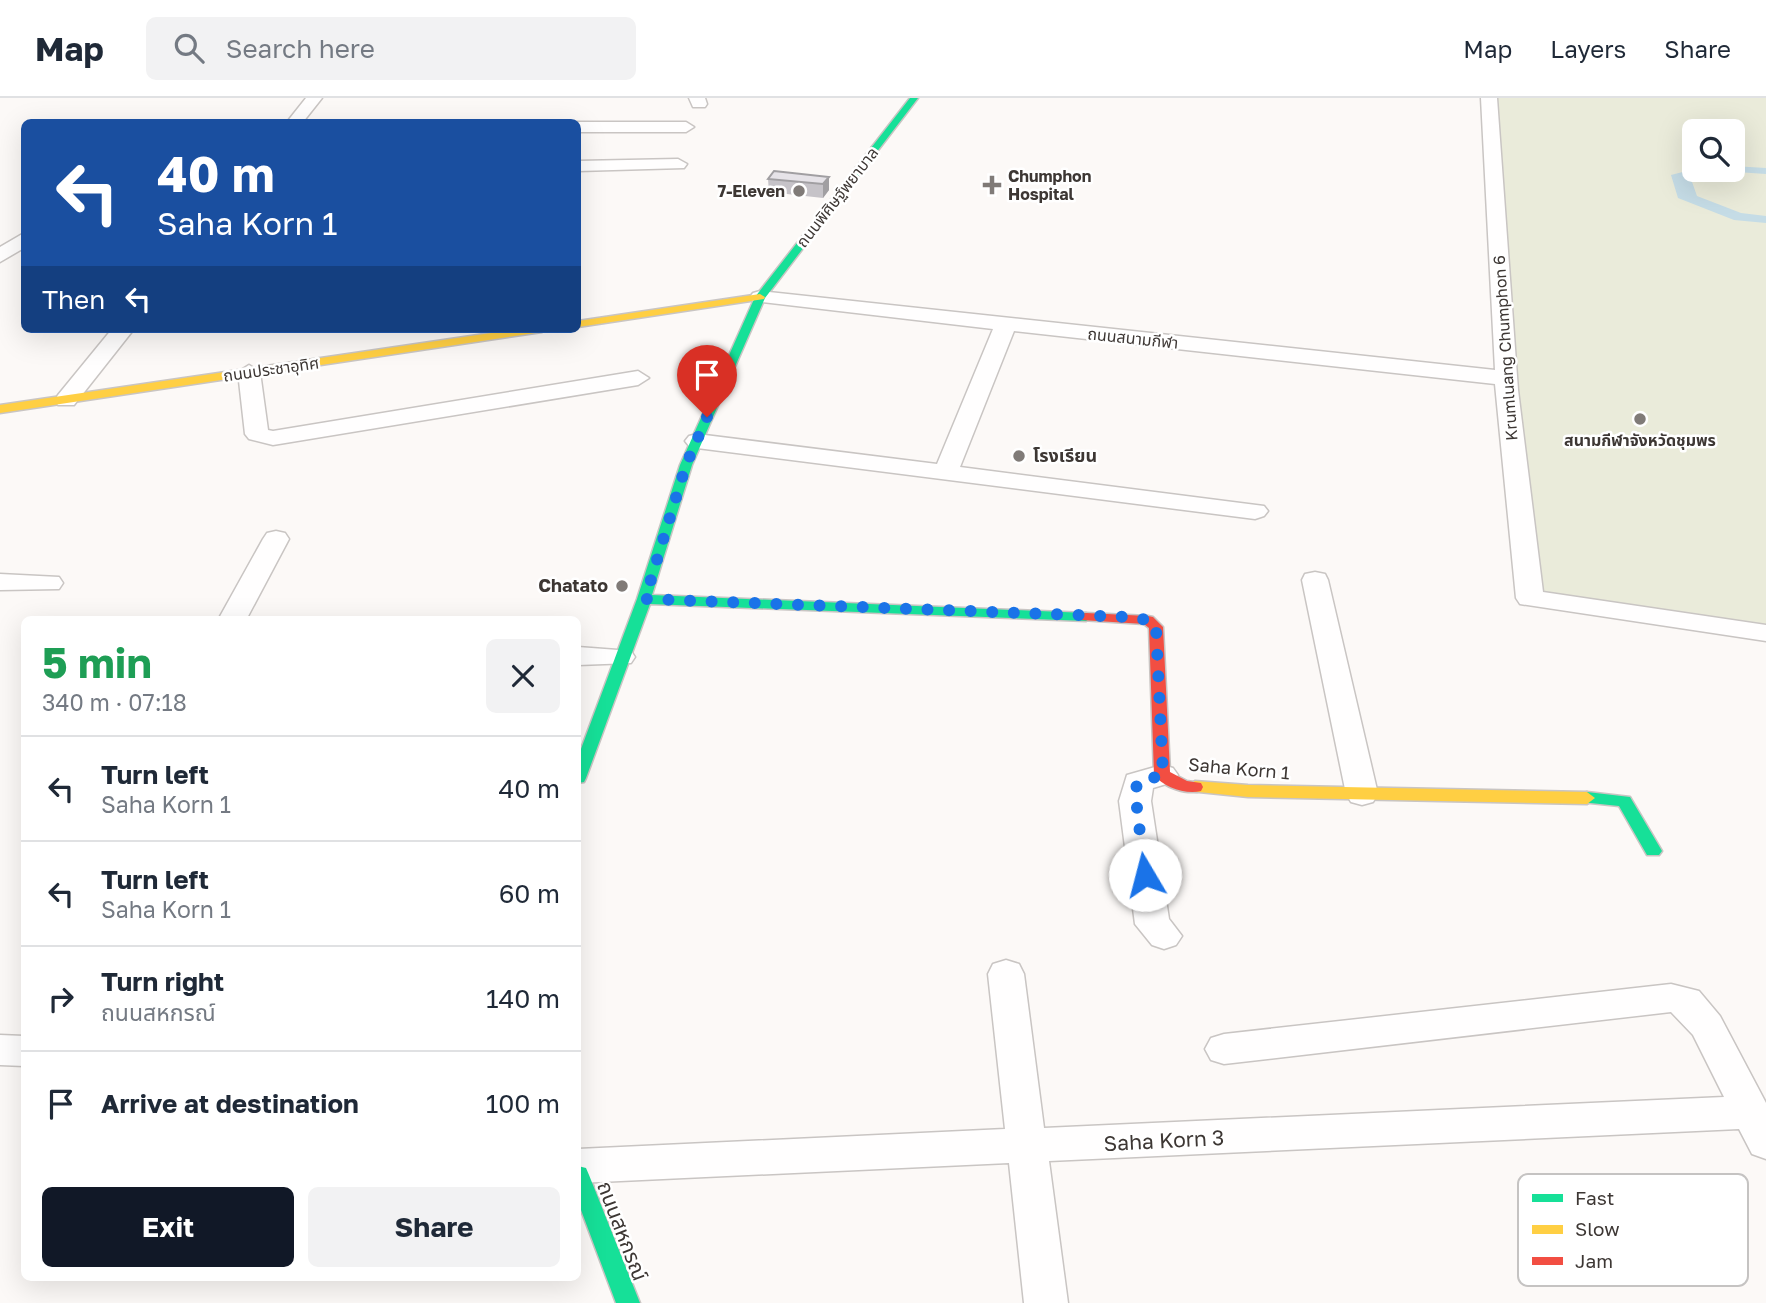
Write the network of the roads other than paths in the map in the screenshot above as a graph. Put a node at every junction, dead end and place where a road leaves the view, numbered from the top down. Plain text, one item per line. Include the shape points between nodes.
1 (314, 98) edge
2 (914, 98) edge
3 (1489, 98) edge
4 (297, 119) edge
5 (581, 127) edge
6 (686, 127) dead end
7 (678, 164) dead end
8 (581, 166) edge
9 (0, 231) edge
10 (21, 236) edge
11 (21, 239) edge
12 (0, 256) edge
13 (760, 297) junction
14 (581, 324) edge
15 (1006, 324) junction
16 (120, 333) edge
17 (515, 333) edge
18 (249, 372) junction
19 (638, 378) dead end
20 (1506, 379) junction
21 (66, 400) junction
22 (0, 409) edge
23 (697, 441) junction
24 (946, 472) junction
25 (1255, 511) dead end
26 (276, 539) dead end
27 (1315, 580) dead end
28 (0, 582) edge
29 (49, 583) dead end
30 (645, 599) junction
31 (234, 616) edge
32 (1766, 633) edge
33 (581, 656) edge
34 (621, 657) junction
35 (581, 770) edge
36 (1163, 775) junction
37 (1362, 794) junction
38 (1653, 851) dead end
39 (1164, 936) dead end
40 (1006, 974) dead end
41 (1224, 1049) dead end
42 (0, 1050) edge
43 (21, 1051) edge
44 (1758, 1127) edge
45 (1027, 1147) junction
46 (581, 1166) edge
47 (581, 1183) edge
48 (628, 1303) edge
49 (1046, 1303) edge

1 - 4 street
2 - 13 street, ถนนพิศิษฐ์พยาบาล
3 - 20 street, Krumluang Chumphon 6
5 - 6 street
7 - 8 street
9 - 10 street
11 - 12 street
13 - 14 street
13 - 15 street, ถนนสนามกีฬา
13 - 23 street
15 - 20 street, ถนนสนามกีฬา
15 - 24 street
16 - 21 street
17 - 18 street, ถนนประชาอุทิศ
18 - 19 street via 257,434 273,438
18 - 21 street, ถนนประชาอุทิศ
20 - 32 street, Krumluang Chumphon 6 via 1530,598
21 - 22 street, ถนนประชาอุทิศ
23 - 24 street
23 - 30 street
24 - 25 street
26 - 31 street
27 - 37 street
28 - 29 street
30 - 34 street
30 - 36 street, Saha Korn 1 via 1148,620 1156,627
33 - 34 street
34 - 35 street
36 - 37 street, Saha Korn 1 via 1195,788
36 - 39 street via 1138,782 1135,801 1152,923
37 - 38 street, Saha Korn 1 via 1613,798 1624,801
40 - 45 street
41 - 44 street via 1671,998 1686,1001 1698,1011
42 - 43 street
44 - 45 street, Saha Korn 3
45 - 46 street, Saha Korn 3
45 - 49 street
47 - 48 street, ถนนสหกรณ์

